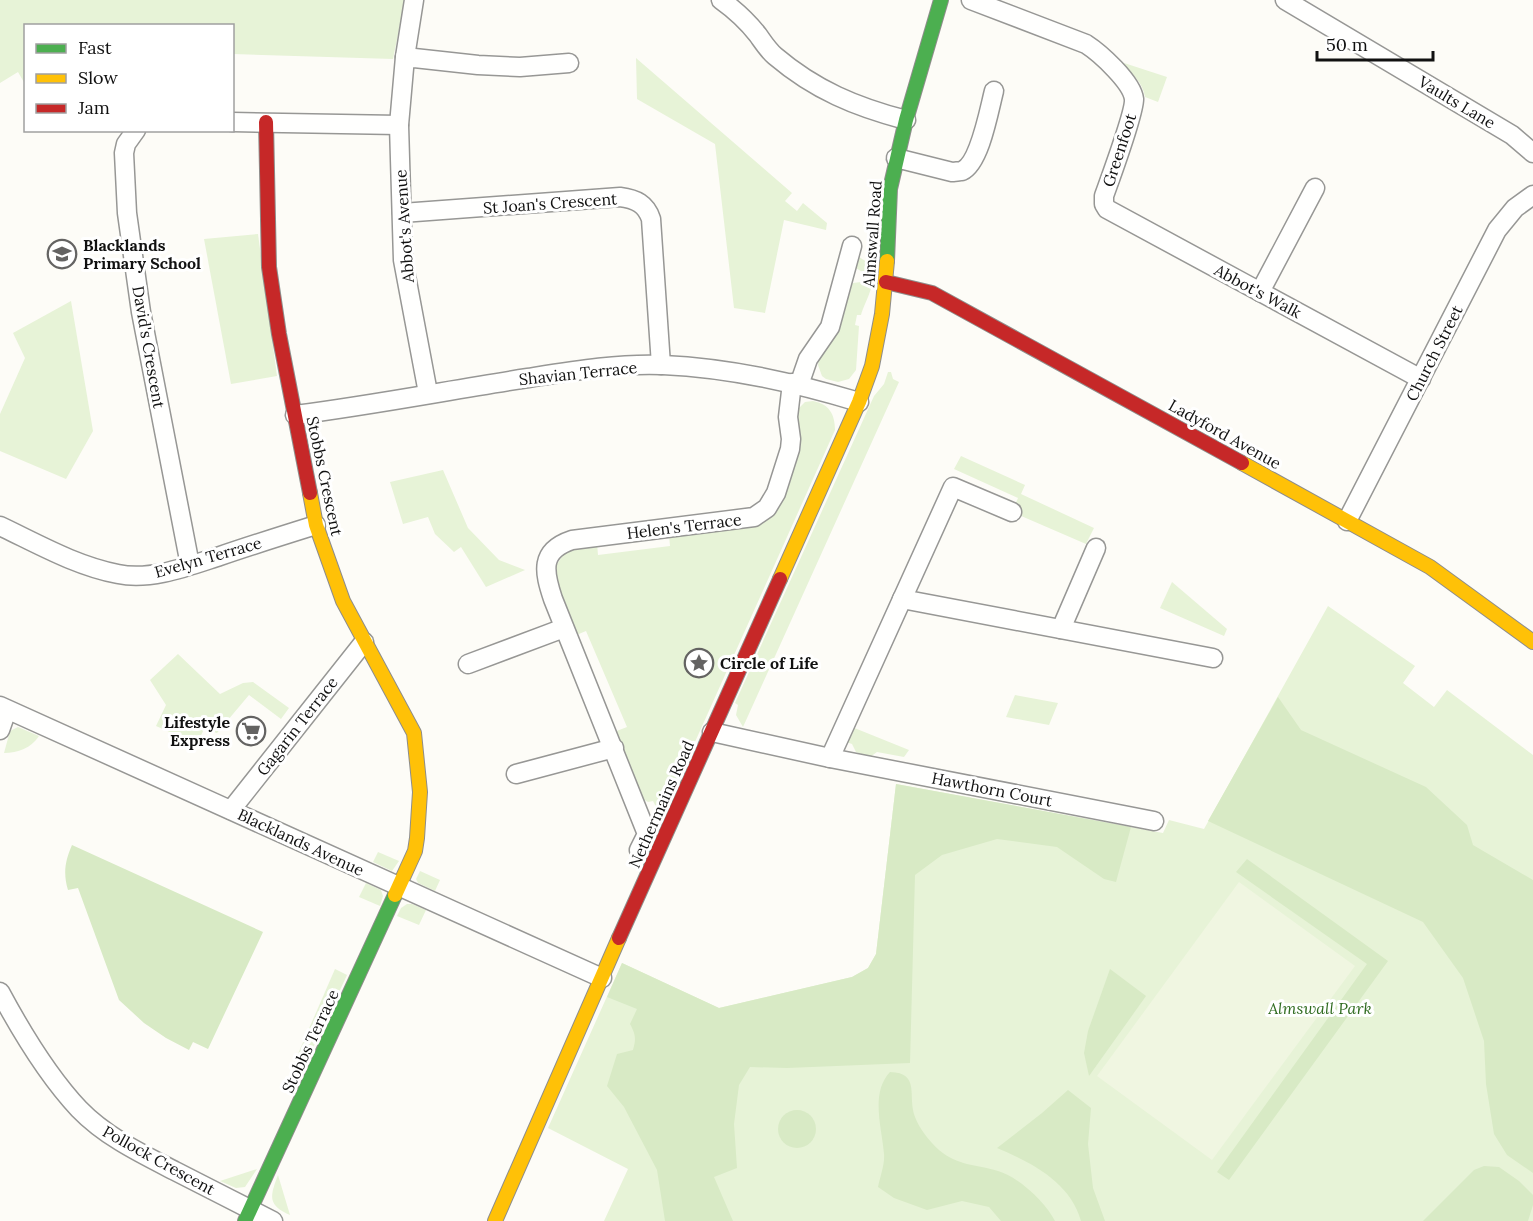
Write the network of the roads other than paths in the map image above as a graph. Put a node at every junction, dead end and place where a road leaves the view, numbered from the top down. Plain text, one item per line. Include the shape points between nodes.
1 (414, 0) edge
2 (721, 0) edge
3 (941, 0) edge
4 (971, 0) edge
5 (1285, 0) edge
6 (405, 57) junction
7 (569, 63) dead end
8 (994, 91) dead end
9 (906, 120) junction
10 (234, 122) edge
11 (266, 122) junction
12 (399, 125) junction
13 (135, 132) edge
14 (1533, 153) edge
15 (897, 158) junction
16 (1315, 188) dead end
17 (1533, 195) edge
18 (1104, 196) joint
19 (402, 213) junction
20 (852, 246) dead end
21 (886, 282) junction
22 (1260, 292) junction
23 (661, 365) junction
24 (1421, 379) junction
25 (796, 384) junction
26 (428, 393) junction
27 (859, 402) junction
28 (295, 415) junction
29 (1012, 512) dead end
30 (1347, 520) junction
31 (316, 525) junction
32 (0, 526) edge
33 (1096, 548) dead end
34 (190, 565) junction
35 (902, 599) junction
36 (564, 628) junction
37 (1061, 629) junction
38 (364, 642) junction
39 (1533, 642) edge
40 (1213, 658) dead end
41 (468, 664) dead end
42 (4, 708) edge
43 (0, 730) edge
44 (712, 732) junction
45 (614, 748) junction
46 (830, 758) junction
47 (516, 774) dead end
48 (231, 810) junction
49 (1154, 821) dead end
50 (639, 850) dead end
51 (400, 886) junction
52 (602, 978) junction
53 (0, 992) edge
54 (248, 1215) edge
55 (273, 1221) edge
56 (495, 1221) edge

1 - 6 street, Abbot's Avenue
2 - 9 street via 739,14 773,55 816,86 840,99
3 - 9 street, Almswall Road
4 - 18 street, Greenfoot via 1086,44 1130,88 1134,104
5 - 14 street, Vaults Lane via 1512,135
6 - 7 street via 520,67
6 - 12 street, Abbot's Avenue
8 - 15 street via 978,150 961,171
9 - 15 street, Almswall Road
10 - 11 street
11 - 12 street
11 - 28 street, Stobbs Crescent via 270,267
12 - 19 street, Abbot's Avenue
13 - 34 street, David's Crescent via 124,153 127,213 142,316
15 - 21 street, Almswall Road via 890,189
16 - 22 street
17 - 24 street, Church Street via 1508,215 1497,230
18 - 22 street, Abbot's Walk via 1104,204 1112,213
19 - 23 street, St Joan's Crescent via 620,197 644,205 651,219
19 - 26 street, Abbot's Avenue via 403,260
20 - 25 street via 830,327 807,358
21 - 27 street, Almswall Road via 874,356
21 - 30 street, Ladyford Avenue via 932,292
22 - 24 street, Abbot's Walk
23 - 25 street, Shavian Terrace via 746,373
23 - 26 street, Shavian Terrace via 603,368
24 - 30 street, Church Street
25 - 27 street, Shavian Terrace
25 - 36 street, Helen's Terrace via 788,417 790,449 767,508 754,517 565,542 551,554 546,568
26 - 28 street, Shavian Terrace
27 - 44 street, Nethermains Road
28 - 31 street, Stobbs Crescent
29 - 35 street via 953,487
30 - 39 street, Ladyford Avenue via 1430,567
31 - 34 street, Evelyn Terrace
31 - 38 street, Stobbs Crescent via 343,601
32 - 34 street, Evelyn Terrace via 82,564 119,575 152,574
33 - 37 street
35 - 37 street
35 - 46 street
36 - 41 street
36 - 45 street, Helen's Terrace
37 - 40 street
38 - 48 street, Gagarin Terrace
38 - 51 street, Stobbs Crescent via 409,722 418,749 419,833 416,851
42 - 43 street
42 - 48 street, Blacklands Avenue
44 - 46 street, Hawthorn Court
44 - 52 street, Nethermains Road
45 - 47 street
45 - 50 street, Helen's Terrace via 647,834
46 - 49 street, Hawthorn Court
48 - 51 street, Blacklands Avenue
51 - 52 street, Blacklands Avenue
51 - 54 street, Stobbs Terrace
52 - 56 street, Nethermains Road
53 - 54 street, Pollock Crescent via 23,1034 80,1110 122,1143
54 - 55 street, Pollock Crescent

